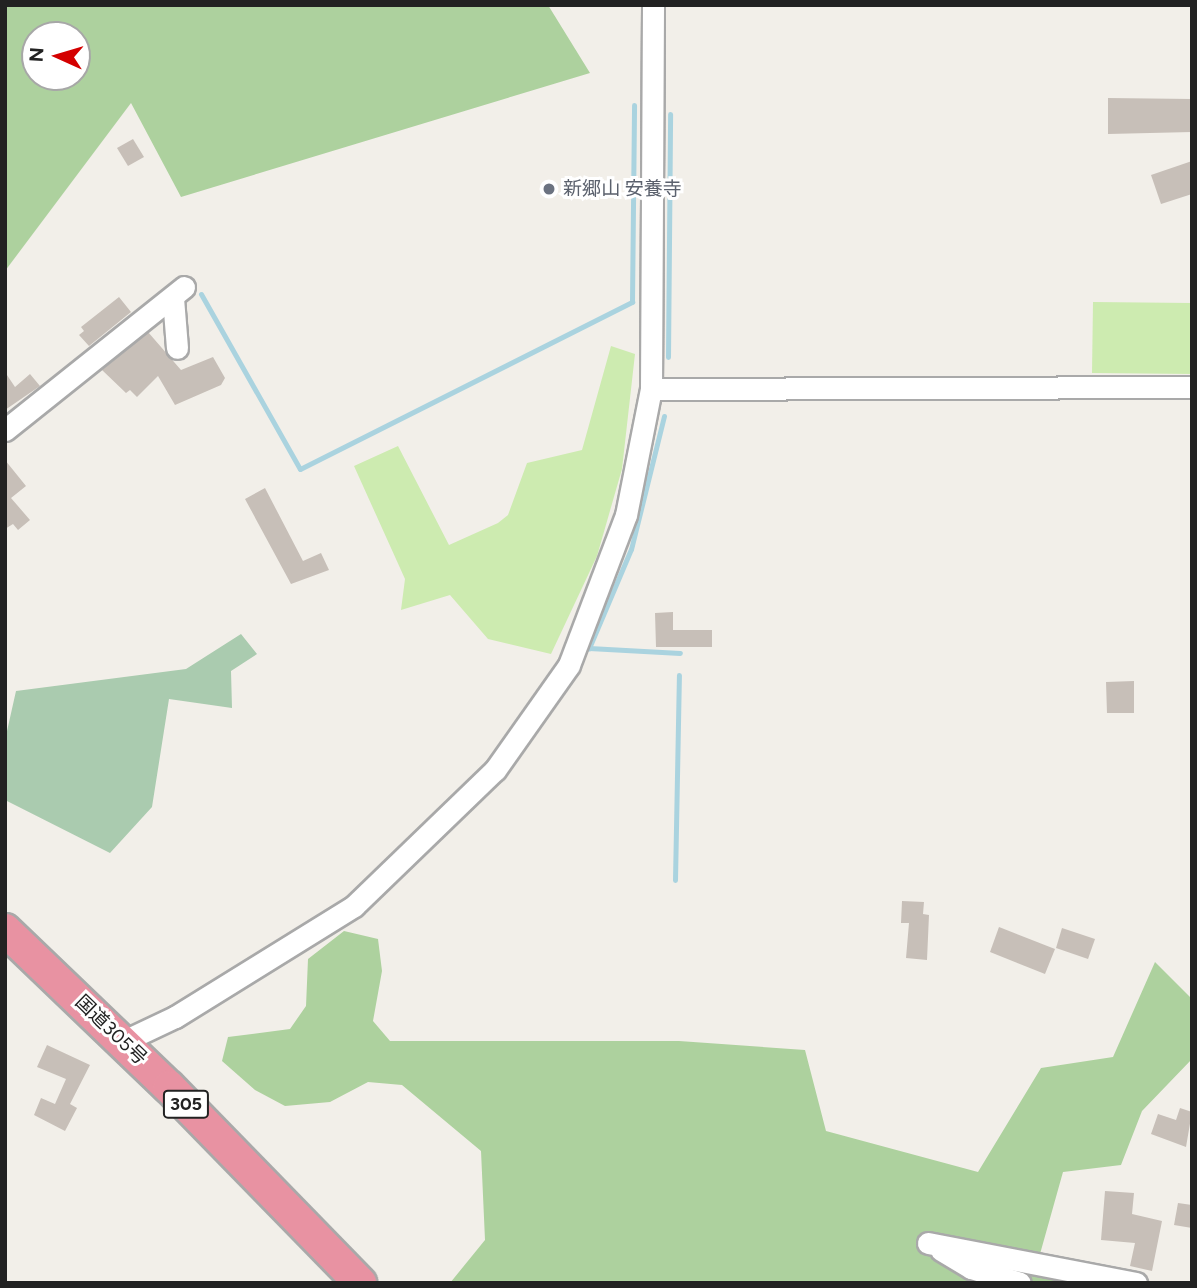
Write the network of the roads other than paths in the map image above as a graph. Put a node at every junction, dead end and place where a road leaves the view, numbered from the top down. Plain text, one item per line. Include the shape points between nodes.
1 (653, 5) edge
2 (177, 348) dead end
3 (1192, 387) edge
4 (651, 389) junction
5 (5, 430) edge
6 (5, 930) edge
7 (122, 1042) junction
8 (360, 1283) edge
9 (1020, 1283) edge
10 (1136, 1283) edge

1 - 4 street
2 - 5 street via 179,292
3 - 4 street
4 - 7 street via 626,515 569,665 495,770 354,906 175,1017
6 - 7 highway, 国道305号 / 305
7 - 8 highway, 国道305号 / 305
9 - 10 street via 971,1268 928,1243

